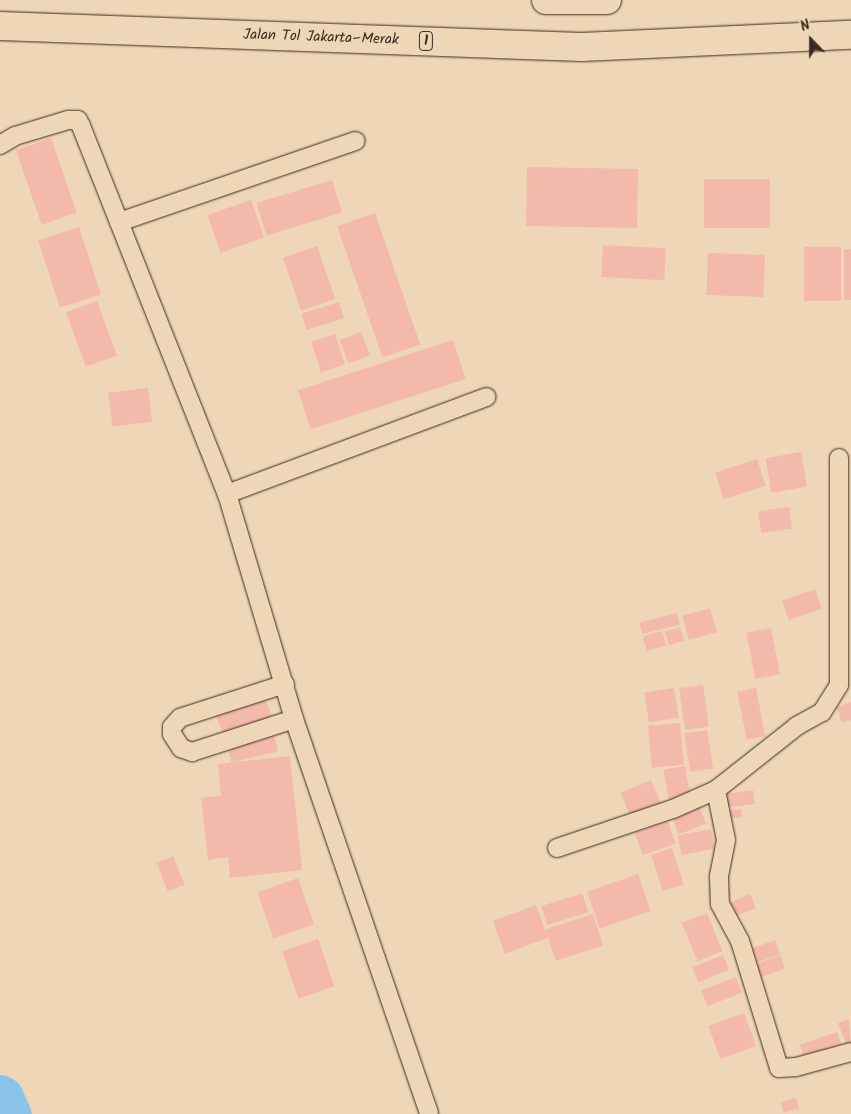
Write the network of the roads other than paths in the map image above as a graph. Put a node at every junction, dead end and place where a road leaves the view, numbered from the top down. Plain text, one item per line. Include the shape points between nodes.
1 (546, 0) edge
2 (607, 0) edge
3 (0, 26) edge
4 (851, 35) edge
5 (354, 140) dead end
6 (0, 145) edge
7 (119, 222) junction
8 (486, 397) dead end
9 (839, 458) dead end
10 (228, 494) junction
11 (844, 536) edge
12 (285, 684) junction
13 (294, 719) junction
14 (716, 790) junction
15 (557, 848) dead end
16 (851, 1052) edge
17 (429, 1114) edge

1 - 2 highway
3 - 4 highway, Jalan Tol Jakarta–Merak / 1 via 582,47
5 - 7 street
6 - 7 street via 15,136 78,120
7 - 10 street
8 - 10 street
9 - 11 street
10 - 12 street
11 - 14 street via 839,685 835,695 822,712 797,726
12 - 13 street
12 - 13 street via 180,718 172,727 172,734 181,748 192,752
13 - 17 street
14 - 15 street via 673,809
14 - 16 street via 726,840 720,877 720,904 740,941 779,1068 796,1067

